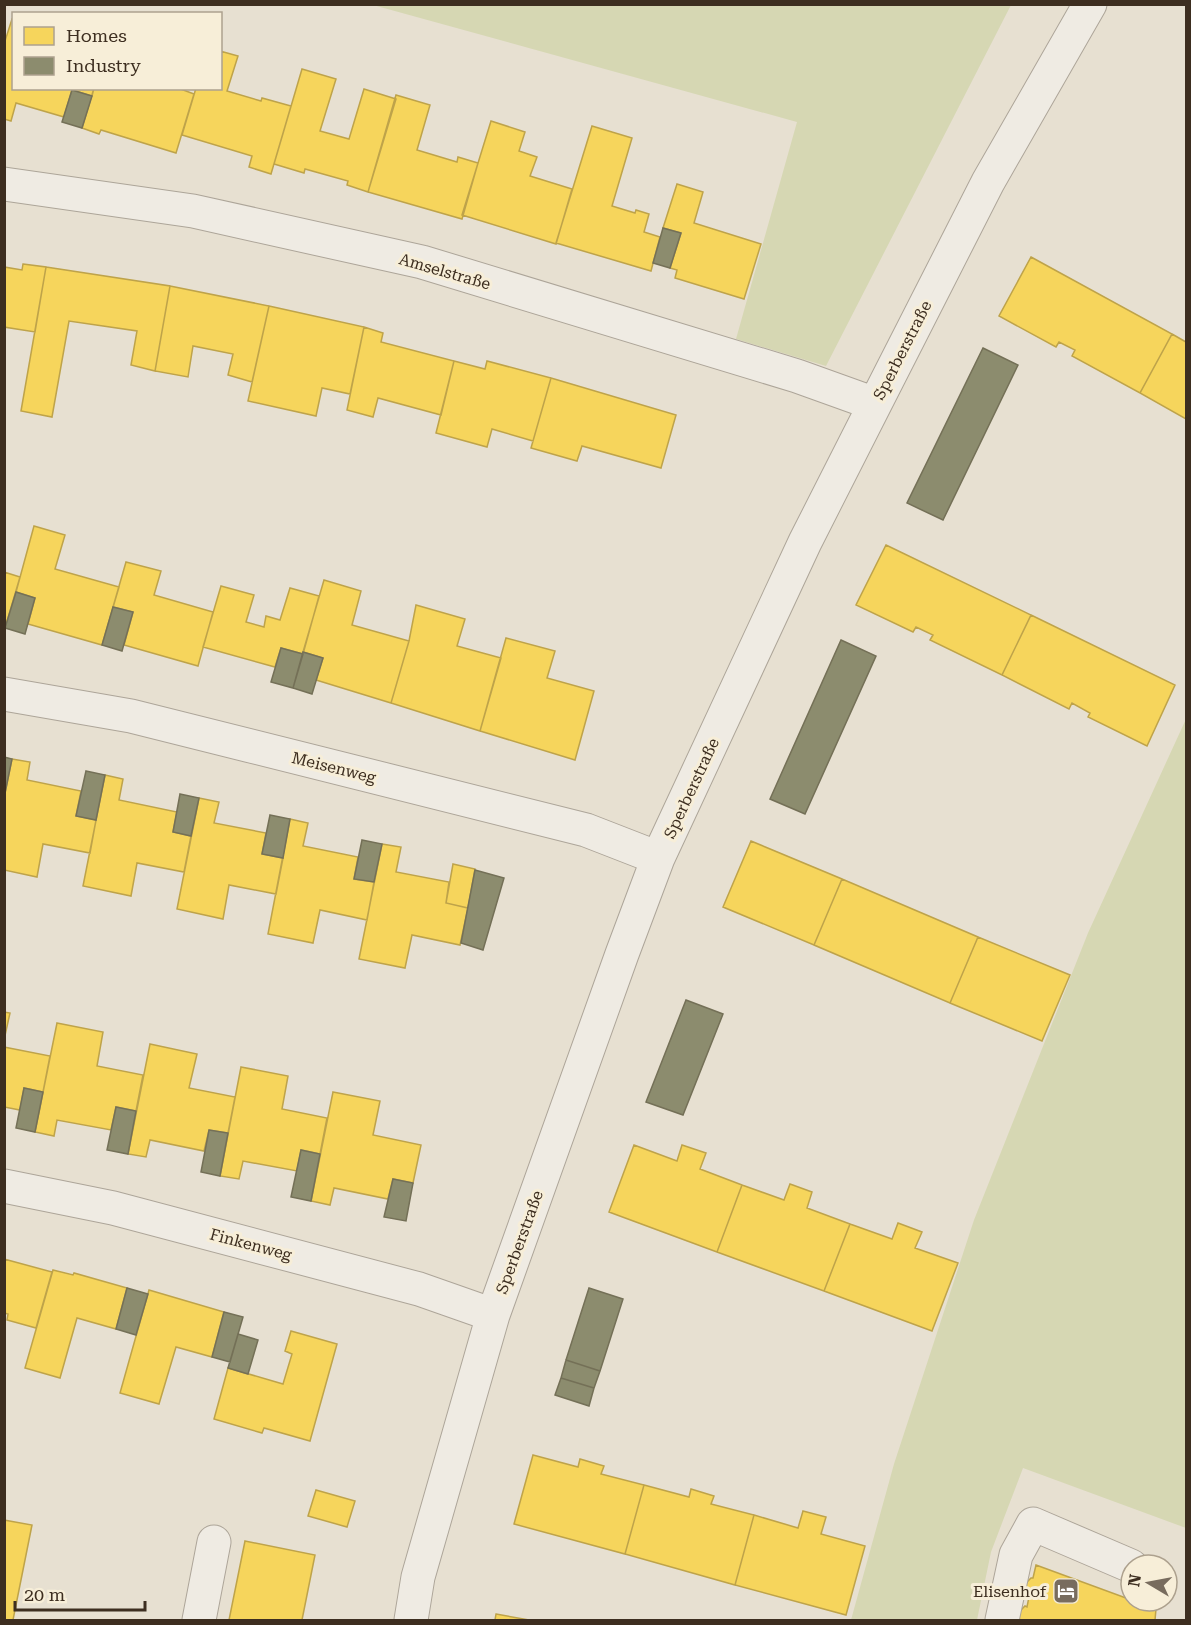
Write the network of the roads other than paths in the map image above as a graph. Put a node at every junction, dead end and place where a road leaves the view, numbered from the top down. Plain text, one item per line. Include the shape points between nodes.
1 (1090, 4) edge
2 (4, 184) edge
3 (875, 404) junction
4 (4, 694) edge
5 (658, 858) junction
6 (4, 1186) edge
7 (493, 1316) junction
8 (214, 1542) dead end
9 (1119, 1561) edge
10 (199, 1620) edge
11 (411, 1620) edge
12 (1002, 1620) edge

1 - 3 street, Sperberstraße via 988,182
2 - 3 street, Amselstraße via 193,211 422,262 796,376
3 - 5 street, Sperberstraße
4 - 5 street, Meisenweg via 131,716 586,830
5 - 7 street, Sperberstraße
6 - 7 street, Finkenweg via 113,1208 419,1289
7 - 11 street, Sperberstraße via 418,1576
8 - 10 street
9 - 12 street via 1033,1524 1016,1555

